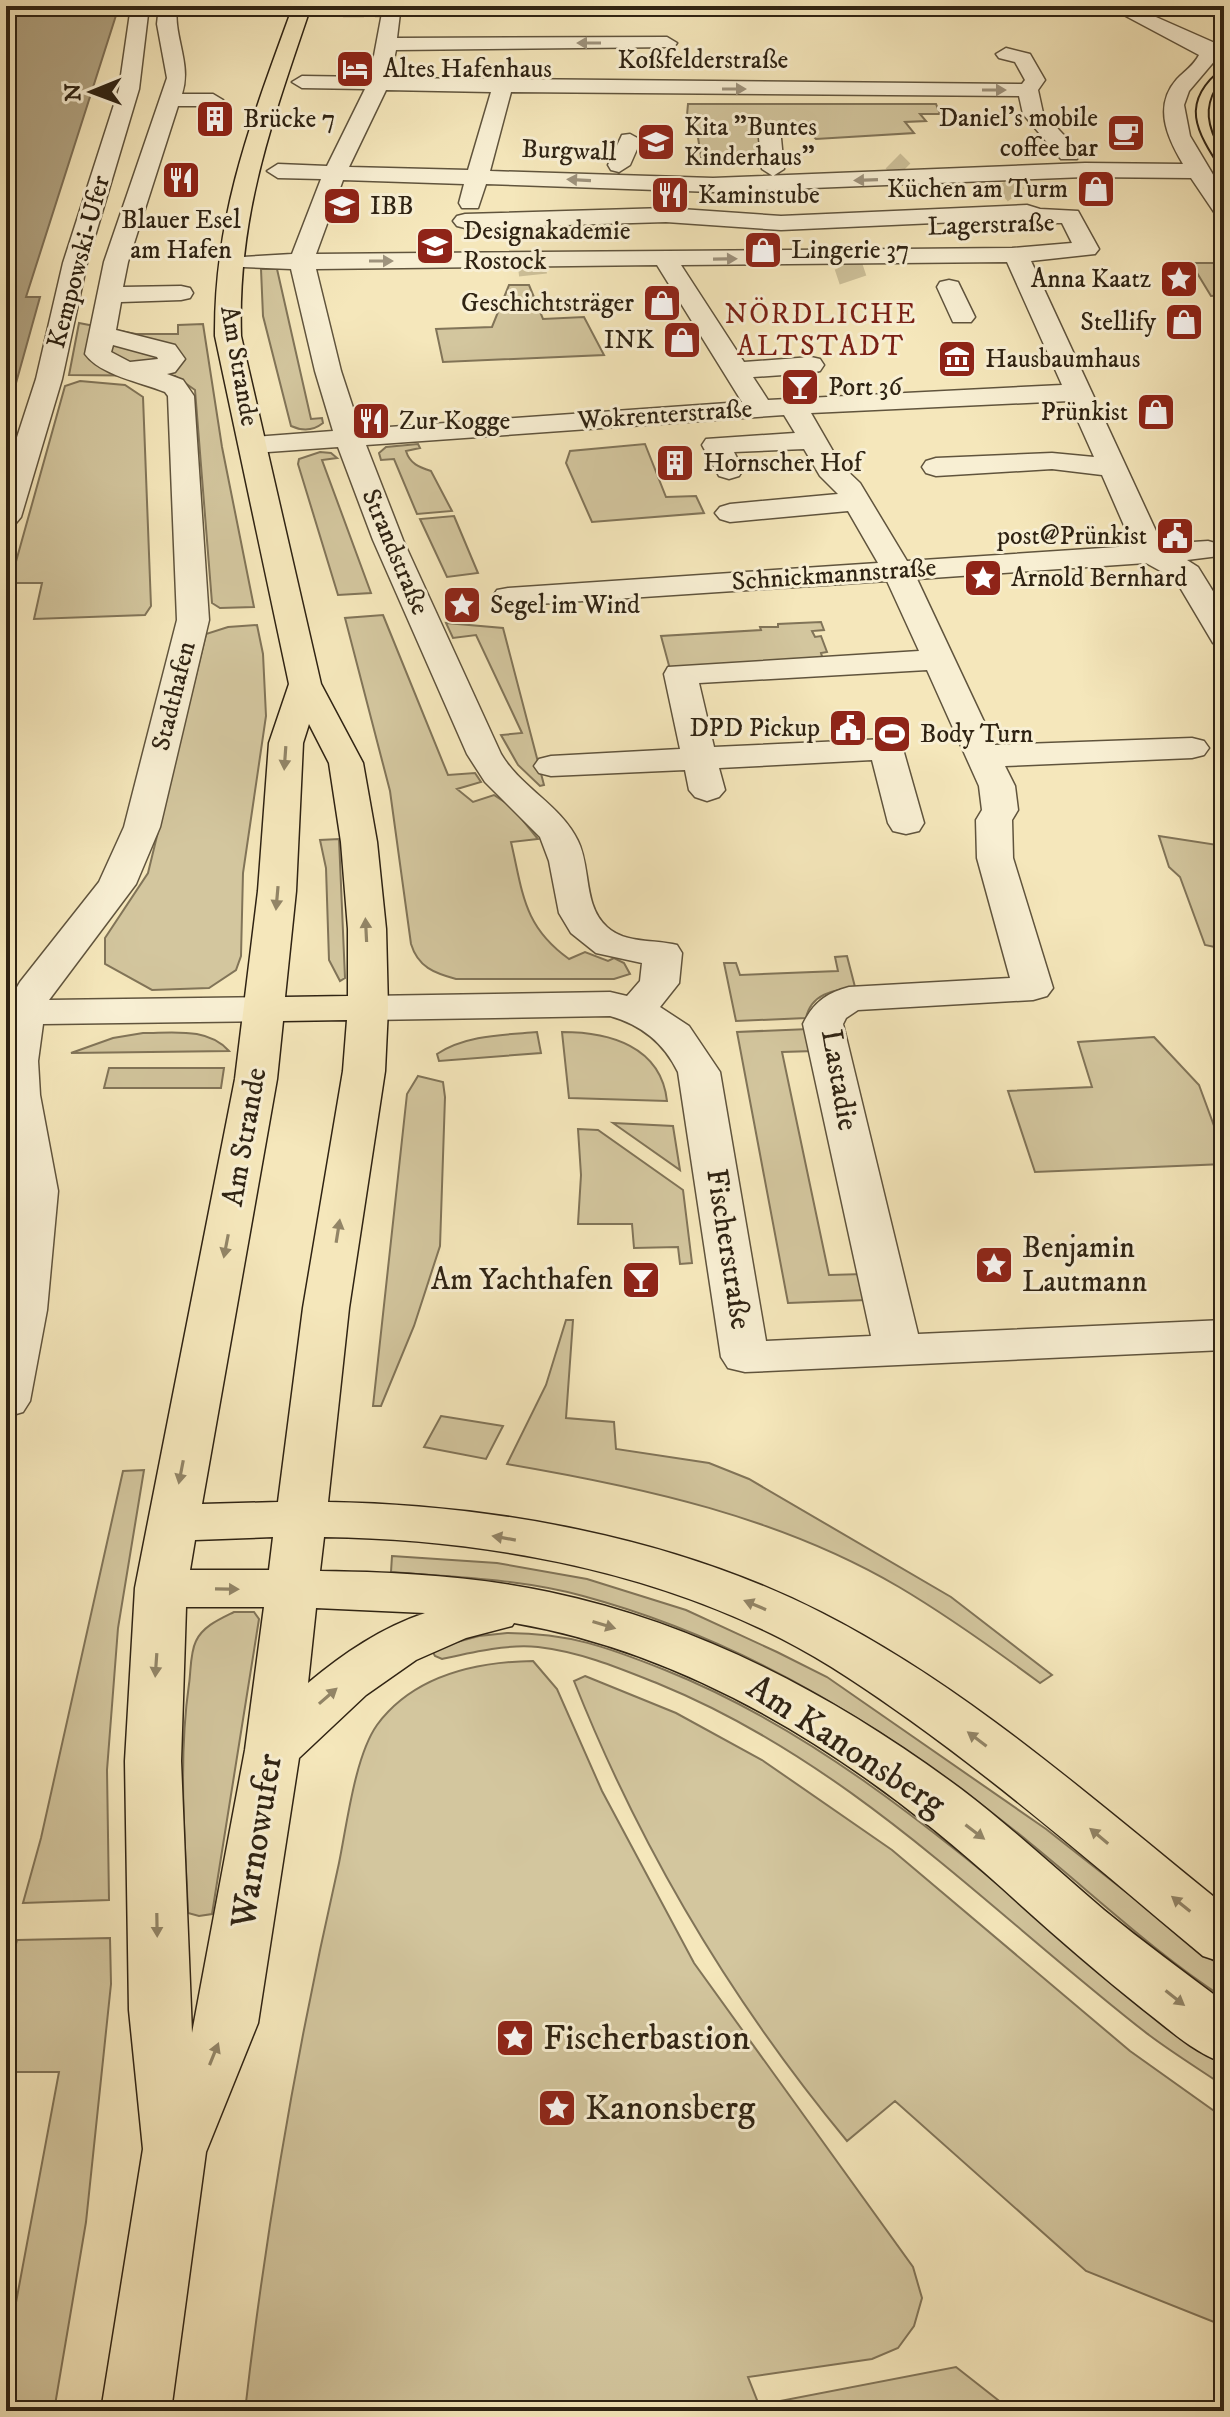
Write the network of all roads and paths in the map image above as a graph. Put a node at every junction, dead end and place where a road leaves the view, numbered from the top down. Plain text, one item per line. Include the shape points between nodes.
1 (140, 6) edge
2 (302, 6) edge
3 (392, 6) edge
4 (610, 6) edge
5 (1116, 6) edge
6 (171, 7) edge
7 (335, 7) edge
8 (343, 7) edge
9 (381, 7) edge
10 (665, 22) dead end
11 (667, 43) junction
12 (1201, 46) junction
13 (384, 50) junction
14 (1006, 54) dead end
15 (1224, 54) edge
16 (362, 56) dead end
17 (1224, 63) edge
18 (1199, 70) junction
19 (1224, 70) edge
20 (302, 82) dead end
21 (378, 83) junction
22 (1031, 83) junction
23 (503, 85) junction
24 (656, 89) junction
25 (172, 100) junction
26 (213, 100) dead end
27 (494, 116) junction
28 (517, 116) dead end
29 (769, 128) dead end
30 (1051, 134) junction
31 (1025, 135) dead end
32 (630, 140) dead end
33 (301, 157) dead end
34 (1076, 161) junction
35 (339, 165) junction
36 (278, 171) dead end
37 (1199, 171) junction
38 (614, 174) junction
39 (477, 175) junction
40 (774, 177) junction
41 (1012, 191) junction
42 (1224, 210) edge
43 (465, 221) junction
44 (1012, 255) junction
45 (665, 259) junction
46 (465, 260) junction
47 (303, 261) junction
48 (252, 262) dead end
49 (949, 287) dead end
50 (181, 293) dead end
51 (109, 295) junction
52 (962, 317) dead end
53 (178, 332) dead end
54 (103, 334) junction
55 (811, 365) dead end
56 (737, 370) junction
57 (136, 371) junction
58 (1078, 393) junction
59 (793, 406) junction
60 (760, 408) junction
61 (350, 439) junction
62 (812, 440) junction
63 (253, 445) junction
64 (936, 467) dead end
65 (1111, 468) junction
66 (729, 470) dead end
67 (856, 501) junction
68 (730, 513) dead end
69 (6, 517) edge
70 (1152, 554) junction
71 (1216, 558) edge
72 (898, 571) junction
73 (508, 597) dead end
74 (1224, 636) edge
75 (940, 660) junction
76 (305, 684) junction
77 (1211, 747) edge
78 (984, 756) junction
79 (551, 766) dead end
80 (704, 774) junction
81 (906, 823) dead end
82 (368, 1008) junction
83 (266, 1009) junction
84 (637, 1010) junction
85 (15, 1013) edge
86 (1224, 1335) edge
87 (898, 1350) junction
88 (6, 1401) edge
89 (300, 1519) junction
90 (171, 1523) junction
91 (161, 1588) junction
92 (293, 1590) junction
93 (528, 1607) junction
94 (273, 1750) junction
95 (1224, 1939) edge
96 (1224, 2037) edge
97 (174, 2152) junction
98 (136, 2411) edge

1 - 69 street, Kempowski-Ufer via 132,76
2 - 63 main road, Am Strande via 248,170 227,262 228,336
3 - 4 street
3 - 9 street
3 - 13 street, Strandstraße
5 - 12 street
6 - 25 street, Kempowski-Ufer via 177,35
7 - 8 street
10 - 11 street
11 -> 13 street via 502,40
11 - 24 street
12 - 15 street
12 - 18 street via 1209,54
13 - 16 street
13 - 21 street, Strandstraße
14 - 22 street via 1023,58
17 - 18 street
18 - 19 street
18 - 37 street via 1182,84 1171,111
20 - 21 street, Koßfelderstraße
21 - 23 street, Koßfelderstraße
21 - 35 street, Strandstraße
24 -> 22 street, Koßfelderstraße
22 - 30 street via 1033,114
23 - 24 street, Koßfelderstraße
23 - 27 street
25 - 26 street
25 - 51 street, Kempowski-Ufer
27 - 28 street
27 - 39 street
29 - 40 street
30 - 31 street
30 - 34 street
32 - 38 street
33 - 35 street
34 - 37 street, Burgwall
34 - 41 street, Burgwall
35 - 36 street, Burgwall
35 - 39 street, Burgwall
35 - 47 street, Strandstraße
37 - 42 street
38 -> 39 street, Burgwall
38 - 40 street, Burgwall via 713,185
39 - 43 street
41 -> 40 street, Burgwall via 899,167
41 - 43 street, Lagerstraße via 794,223 666,215
41 - 44 street, Lagerstraße via 1037,216 1070,216 1087,249
43 - 46 street
45 -> 44 street, Lagerstraße
44 - 58 street
45 - 46 street, Lagerstraße via 534,272
45 - 56 street
47 -> 46 street, Lagerstraße
47 - 48 street, Lagerstraße
47 - 61 street, Strandstraße via 328,374
49 - 52 street
50 - 51 street
51 - 54 street, Kempowski-Ufer
53 - 54 street
54 - 57 street, Kempowski-Ufer via 98,354 105,362
54 - 57 street, Kempowski-Ufer via 166,351 172,359 166,366
55 - 56 street
56 - 60 street
57 - 85 street, Stadthafen via 174,386 181,396 193,620 142,827 117,884
58 - 59 street, Wokrenterstraße
58 - 65 street
59 - 60 street, Wokrenterstraße
59 - 62 street
60 - 61 street, Wokrenterstraße
61 - 63 street, Wokrenterstraße
61 - 84 street, Strandstraße via 415,602 492,769 558,836 577,916 596,938 631,950 663,953 659,983
62 - 66 street via 716,445
62 - 67 street
63 - 76 main road, Am Strande
64 - 65 street via 1052,461
65 - 70 street
67 - 68 street
67 - 72 street
70 - 71 street, Schnickmannstraße
70 - 72 street, Schnickmannstraße
70 - 74 street via 1187,573
72 - 73 street, Schnickmannstraße
72 - 75 street
75 - 78 street
75 - 80 street via 680,674
82 -> 76 main road, Am Strande via 367,929 346,763
76 -> 83 main road, Am Strande via 286,743
77 - 78 street
78 - 87 street, Lastadie via 1000,796 995,858 1033,988 849,999 829,1011 823,1024
79 - 80 street
80 - 81 street via 886,749
82 - 83 main road
82 - 84 street, Fischerstraße via 588,1002
89 -> 82 main road, Am Strande via 326,1308 364,1071
83 - 85 street
83 -> 90 main road, Am Strande via 246,1142
84 - 87 street, Fischerstraße via 675,1033 699,1072 745,1357
85 - 88 street, Stadthafen via 19,1095 36,1191 24,1310
86 - 87 street, Fischerstraße
89 - 90 main road
89 - 92 main road, Warnowufer
95 -> 89 main road via 969,1733 788,1619 676,1574 576,1550 407,1524
90 - 91 main road, Am Strande
91 -> 92 main road, Am Kanonsberg
91 -> 97 main road, Warnowufer via 153,1761 159,2010
92 - 93 main road, Am Kanonsberg
92 - 94 main road, Warnowufer
94 -> 93 main road via 315,1707 387,1649 440,1626
93 -> 96 main road, Am Kanonsberg via 600,1622 732,1673 797,1707 985,1840 1086,1929
97 -> 94 main road, Warnowufer via 227,2023
97 - 98 main road, Warnowufer

